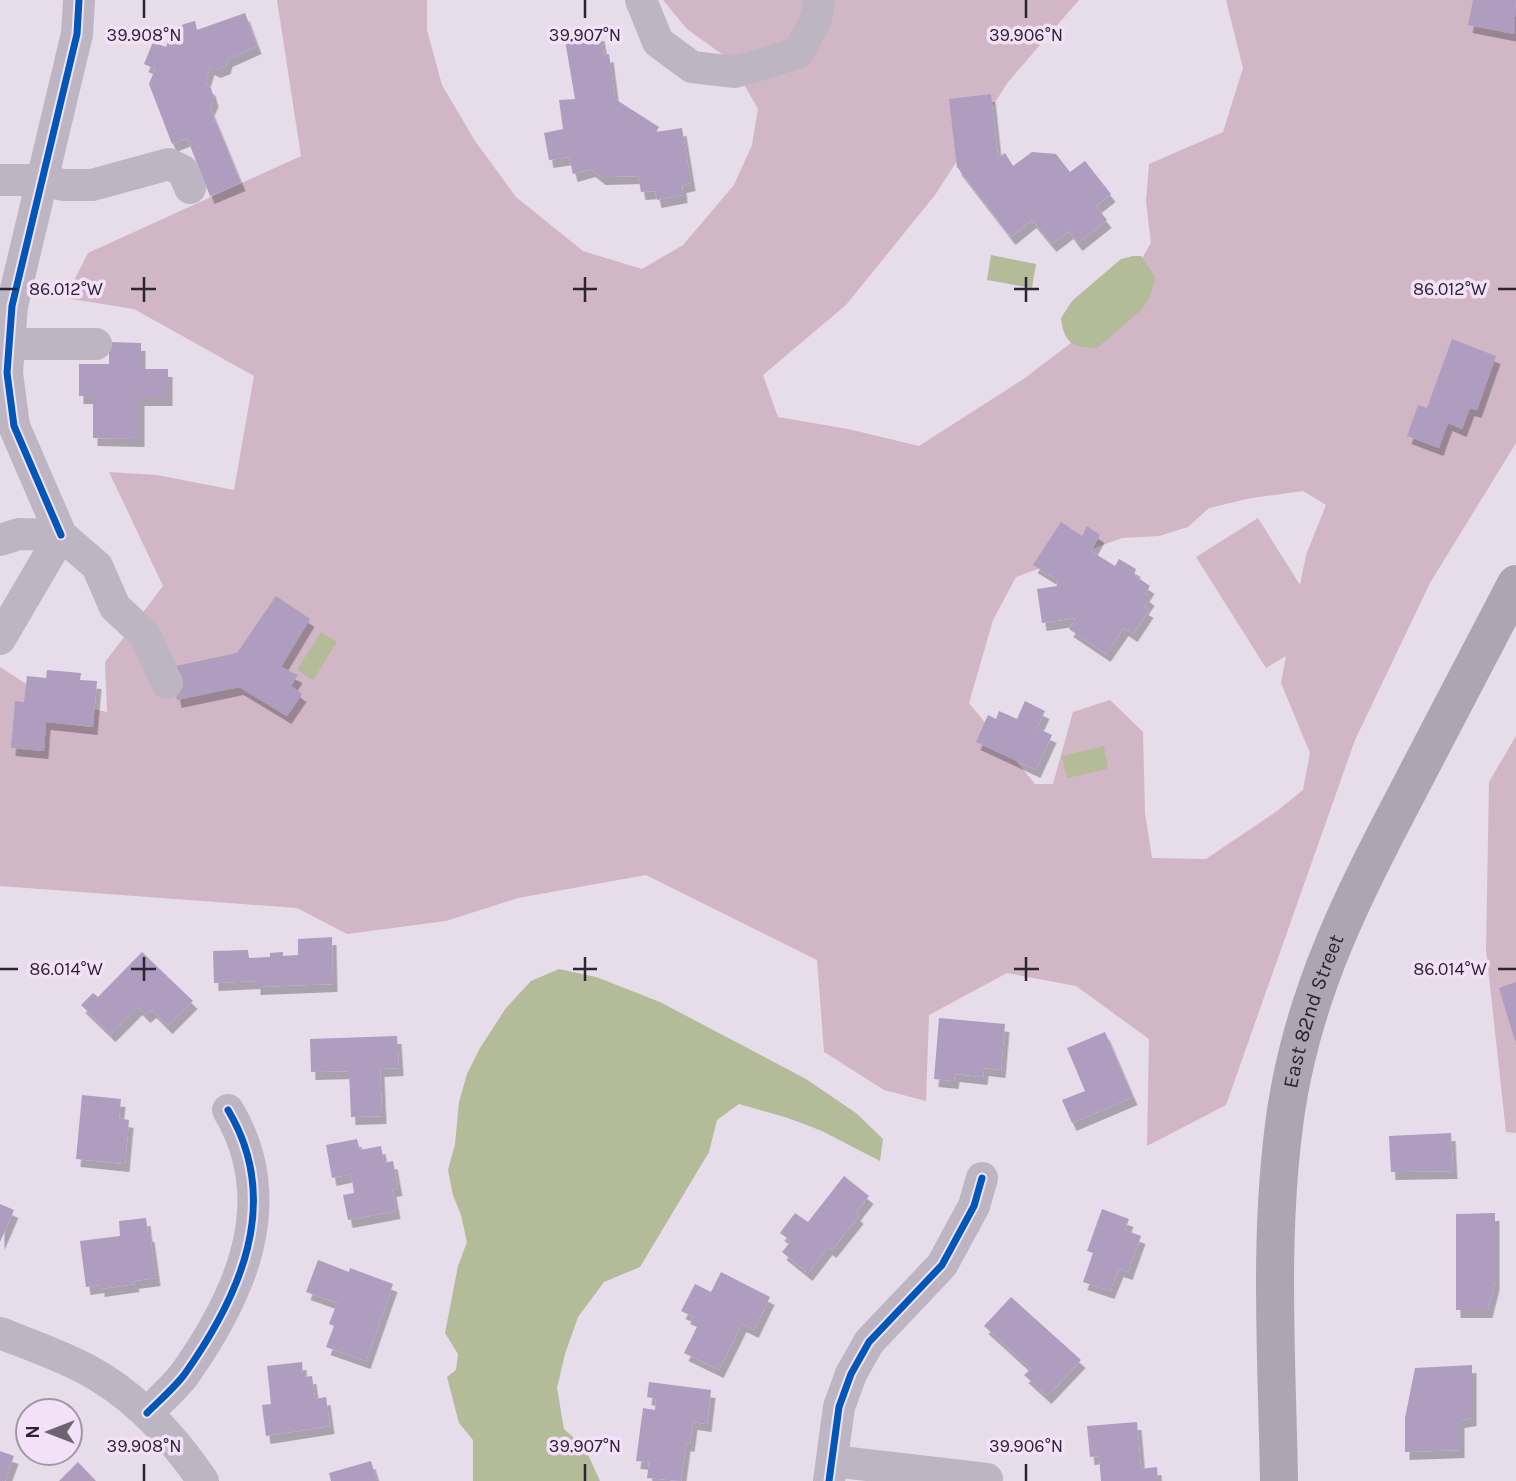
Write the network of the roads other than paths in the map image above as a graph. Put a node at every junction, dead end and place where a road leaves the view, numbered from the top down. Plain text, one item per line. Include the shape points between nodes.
1 (79, 0) edge
2 (641, 0) edge
3 (820, 0) edge
4 (0, 180) edge
5 (42, 180) junction
6 (190, 188) dead end
7 (9, 344) junction
8 (96, 344) dead end
9 (6, 408) edge
10 (61, 535) junction
11 (0, 540) edge
12 (1516, 584) edge
13 (0, 639) edge
14 (167, 684) dead end
15 (228, 1110) dead end
16 (982, 1178) dead end
17 (0, 1333) edge
18 (147, 1413) junction
19 (831, 1471) edge
20 (987, 1479) dead end
21 (203, 1481) edge
22 (1279, 1481) edge

1 - 5 street via 77,34
2 - 3 street via 658,41 692,67 736,72 798,53
4 - 5 street
5 - 6 street via 92,185 169,164 183,171
5 - 7 street via 12,306
7 - 8 street
7 - 9 street
9 - 10 street
10 - 11 street via 19,534
10 - 13 street
10 - 14 street via 97,566 115,607 145,635
12 - 22 main road, East 82nd Street via 1356,891 1321,972 1303,1037 1286,1109 1276,1231
15 - 18 street via 249,1160 254,1202 242,1270 211,1336 183,1376
16 - 19 street via 974,1206 942,1265 869,1342 851,1374 839,1407
17 - 18 street via 82,1367
18 - 21 street
19 - 20 street

